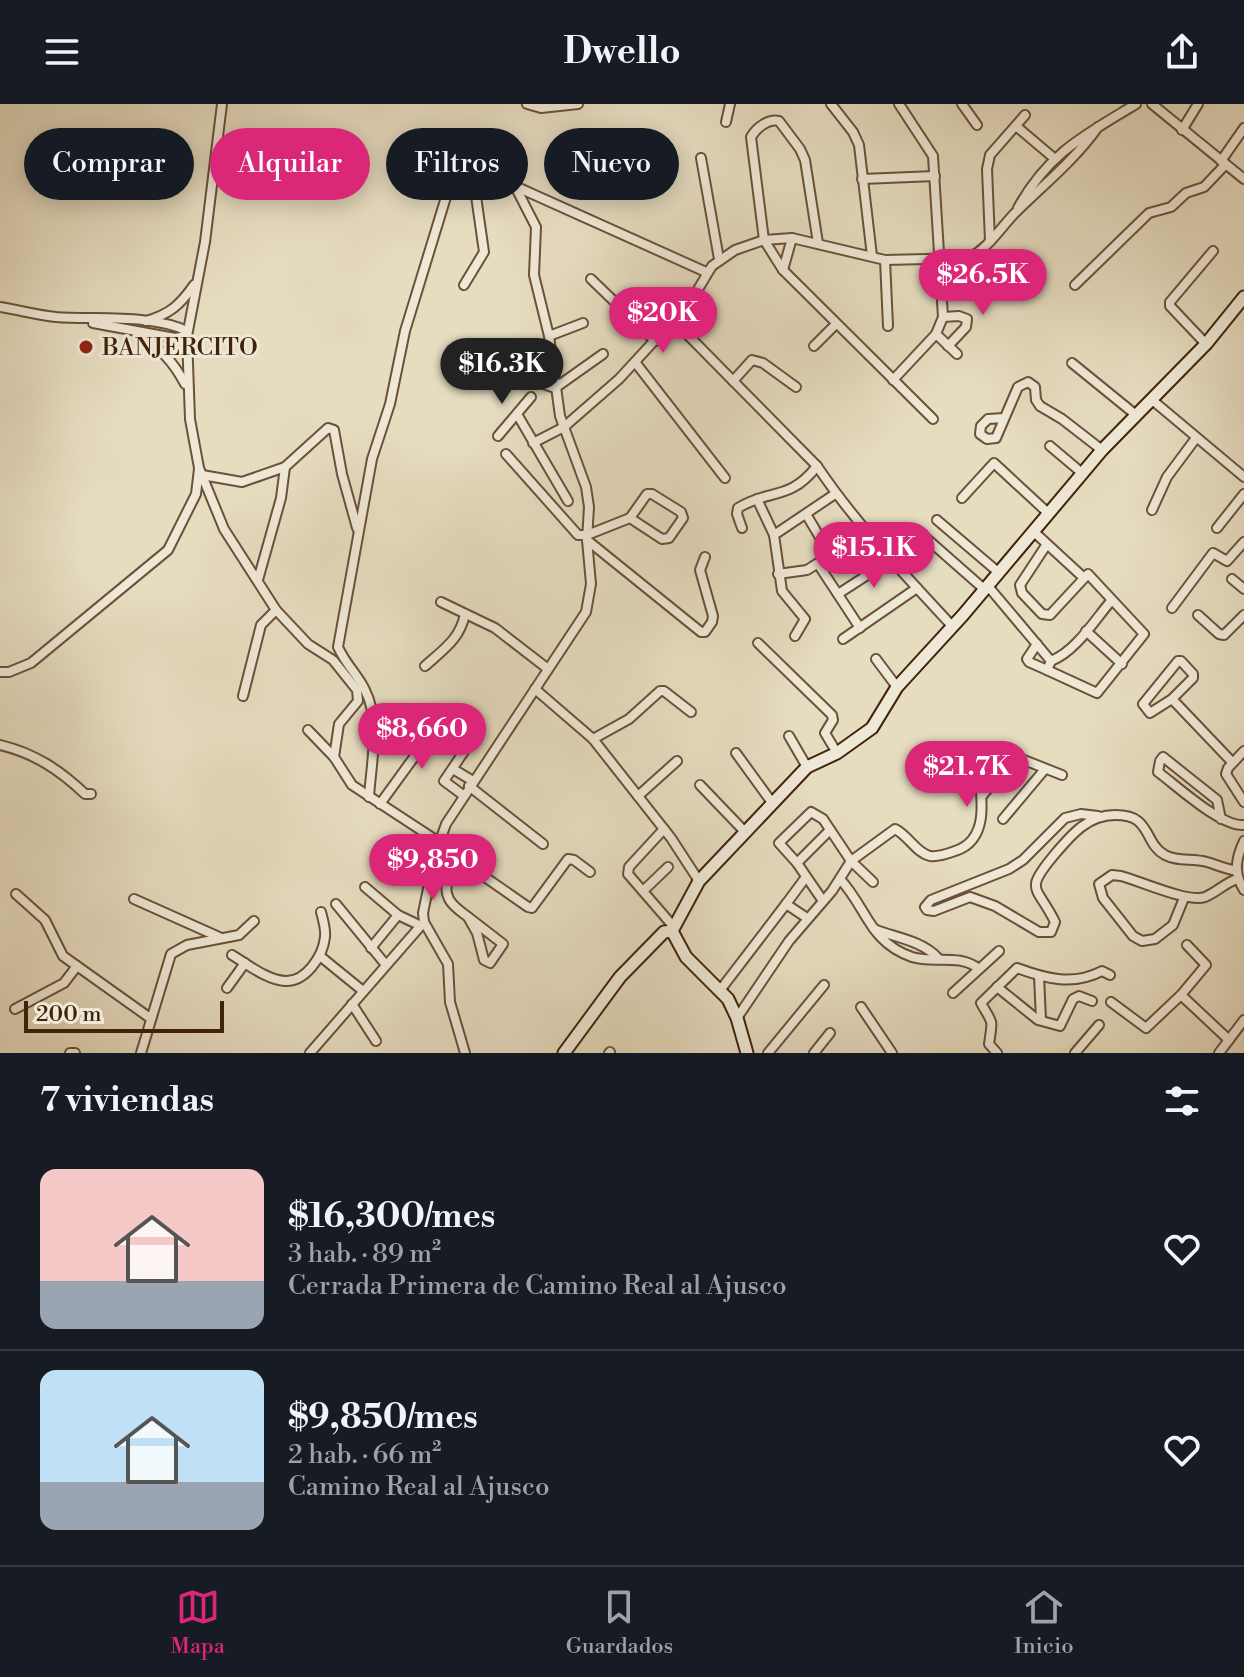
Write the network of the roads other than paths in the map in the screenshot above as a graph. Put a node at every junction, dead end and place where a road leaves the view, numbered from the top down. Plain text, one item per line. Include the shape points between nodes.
1 (222, 104) edge
2 (527, 104) edge
3 (578, 104) edge
4 (730, 104) edge
5 (831, 104) edge
6 (899, 104) edge
7 (963, 104) edge
8 (1136, 104) edge
9 (1152, 104) edge
10 (1198, 104) edge
11 (1025, 115) dead end
12 (726, 122) dead end
13 (977, 125) dead end
14 (1016, 126) junction
15 (1098, 127) junction
16 (1244, 128) edge
17 (1182, 130) junction
18 (701, 158) dead end
19 (1055, 159) junction
20 (1223, 163) junction
21 (935, 176) junction
22 (862, 179) junction
23 (1244, 179) edge
24 (528, 192) edge
25 (445, 200) edge
26 (477, 200) edge
27 (522, 200) edge
28 (1016, 213) junction
29 (792, 238) junction
30 (764, 240) junction
31 (990, 242) junction
32 (818, 243) junction
33 (1213, 251) dead end
34 (872, 256) junction
35 (719, 259) junction
36 (885, 260) junction
37 (940, 260) junction
38 (783, 270) junction
39 (706, 272) junction
40 (591, 279) dead end
41 (197, 281) junction
42 (464, 285) dead end
43 (1075, 285) dead end
44 (1244, 297) edge
45 (0, 307) edge
46 (65, 317) junction
47 (943, 317) junction
48 (673, 320) junction
49 (143, 322) junction
50 (583, 323) dead end
51 (836, 324) junction
52 (888, 326) dead end
53 (134, 331) junction
54 (187, 334) junction
55 (936, 334) junction
56 (549, 336) junction
57 (655, 341) junction
58 (1206, 344) junction
59 (814, 346) dead end
60 (948, 346) junction
61 (603, 354) dead end
62 (957, 354) dead end
63 (635, 362) junction
64 (1072, 363) dead end
65 (505, 371) dead end
66 (893, 380) junction
67 (733, 381) junction
68 (796, 387) dead end
69 (555, 388) junction
70 (188, 389) junction
71 (531, 397) dead end
72 (1151, 399) junction
73 (517, 414) junction
74 (1136, 415) junction
75 (1004, 418) dead end
76 (933, 419) dead end
77 (564, 427) junction
78 (498, 436) dead end
79 (1196, 438) junction
80 (533, 443) junction
81 (1050, 446) dead end
82 (1102, 450) junction
83 (506, 454) dead end
84 (817, 466) junction
85 (285, 467) junction
86 (200, 472) junction
87 (1082, 473) junction
88 (1244, 477) edge
89 (725, 478) dead end
90 (835, 494) junction
91 (1244, 494) edge
92 (962, 498) dead end
93 (757, 499) junction
94 (568, 501) dead end
95 (1152, 510) dead end
96 (1048, 513) junction
97 (806, 514) junction
98 (630, 518) junction
99 (937, 520) dead end
100 (742, 528) dead end
101 (1217, 528) dead end
102 (1033, 531) junction
103 (359, 532) junction
104 (867, 532) junction
105 (774, 535) junction
106 (587, 538) junction
107 (926, 538) dead end
108 (1244, 542) edge
109 (1047, 544) junction
110 (831, 556) junction
111 (705, 557) dead end
112 (892, 559) junction
113 (818, 564) junction
114 (998, 572) junction
115 (778, 574) junction
116 (1084, 578) junction
117 (1232, 579) dead end
118 (258, 580) junction
119 (986, 587) junction
120 (917, 588) junction
121 (1244, 589) edge
122 (838, 594) junction
123 (1111, 601) junction
124 (441, 602) dead end
125 (1172, 608) dead end
126 (276, 610) junction
127 (465, 614) junction
128 (1198, 615) dead end
129 (1244, 615) edge
130 (953, 627) junction
131 (860, 628) junction
132 (1086, 631) junction
133 (795, 636) dead end
134 (843, 639) dead end
135 (758, 643) dead end
136 (1037, 644) junction
137 (876, 659) dead end
138 (1122, 664) junction
139 (1049, 665) junction
140 (425, 666) dead end
141 (548, 669) junction
142 (0, 672) edge
143 (897, 687) junction
144 (535, 689) junction
145 (243, 696) dead end
146 (1172, 699) junction
147 (691, 712) dead end
148 (441, 720) dead end
149 (308, 730) dead end
150 (789, 736) dead end
151 (593, 739) junction
152 (0, 745) edge
153 (465, 750) dead end
154 (1244, 751) edge
155 (736, 753) dead end
156 (837, 753) junction
157 (334, 757) junction
158 (1014, 759) junction
159 (677, 761) dead end
160 (1232, 762) junction
161 (807, 767) junction
162 (453, 769) junction
163 (1045, 769) junction
164 (1062, 775) dead end
165 (471, 784) junction
166 (700, 785) dead end
167 (1240, 787) edge
168 (91, 794) dead end
169 (463, 795) junction
170 (638, 796) junction
171 (982, 796) junction
172 (369, 797) junction
173 (1244, 802) edge
174 (380, 804) junction
175 (773, 804) junction
176 (1098, 816) junction
177 (1003, 819) dead end
178 (1221, 819) junction
179 (1244, 825) edge
180 (664, 829) junction
181 (830, 830) junction
182 (746, 833) junction
183 (1244, 841) edge
184 (439, 842) junction
185 (543, 844) dead end
186 (435, 855) junction
187 (851, 861) junction
188 (797, 863) junction
189 (668, 867) dead end
190 (590, 872) dead end
191 (1237, 875) junction
192 (806, 877) junction
193 (840, 879) junction
194 (699, 881) junction
195 (873, 882) dead end
196 (365, 887) dead end
197 (1244, 890) edge
198 (643, 891) junction
199 (16, 894) dead end
200 (1184, 898) junction
201 (134, 899) dead end
202 (823, 901) junction
203 (336, 904) dead end
204 (786, 904) junction
205 (321, 912) dead end
206 (398, 915) junction
207 (468, 917) junction
208 (807, 918) junction
209 (254, 921) dead end
210 (422, 923) junction
211 (869, 926) junction
212 (672, 928) junction
213 (220, 938) junction
214 (1187, 945) dead end
215 (371, 948) junction
216 (999, 951) dead end
217 (232, 955) dead end
218 (320, 956) junction
219 (938, 958) junction
220 (245, 963) junction
221 (386, 965) junction
222 (77, 966) junction
223 (979, 969) junction
224 (1110, 975) dead end
225 (1039, 976) junction
226 (824, 985) dead end
227 (997, 987) junction
228 (227, 988) dead end
229 (721, 989) junction
230 (363, 991) junction
231 (953, 993) dead end
232 (1181, 995) junction
233 (1092, 1001) dead end
234 (1111, 1002) dead end
235 (352, 1004) junction
236 (861, 1007) dead end
237 (15, 1009) dead end
238 (150, 1018) junction
239 (737, 1018) junction
240 (1041, 1020) junction
241 (1244, 1020) edge
242 (1099, 1025) dead end
243 (830, 1033) dead end
244 (1229, 1040) junction
245 (376, 1041) dead end
246 (141, 1053) edge
247 (310, 1053) edge
248 (465, 1053) edge
249 (565, 1053) edge
250 (747, 1053) edge
251 (768, 1053) edge
252 (814, 1053) edge
253 (892, 1053) edge
254 (997, 1053) edge
255 (1075, 1053) edge
256 (1219, 1053) edge

1 - 41 street
2 - 3 street
4 - 12 street
5 - 22 street via 859,145
6 - 21 street via 933,156
7 - 13 street
8 - 15 street
9 - 17 street
10 - 17 street
11 - 14 street
14 - 19 street
14 - 31 street via 990,155
15 - 19 street
15 - 28 street
16 - 20 street
17 - 20 street
18 - 35 street
19 - 28 street
20 - 23 street
20 - 43 street via 1204,187 1149,213
21 - 22 street
21 - 37 street
22 - 34 street
24 - 39 street
25 - 103 street via 405,331
26 - 42 street via 484,252
27 - 56 street via 536,227 534,275
28 - 31 street
29 - 30 street
29 - 32 street
29 - 38 street
30 - 32 street via 751,137 775,120 805,160
30 - 35 street
30 - 38 street
31 - 37 street via 969,258
32 - 34 street
33 - 58 street via 1170,302
34 - 36 street
35 - 39 street
36 - 37 street
36 - 52 street
37 - 47 street
38 - 51 street
39 - 48 street via 699,291
40 - 57 street
41 - 49 street via 180,306
41 - 54 street
44 - 58 street
45 - 46 street
46 - 49 street
46 - 53 street
47 - 55 street
47 - 60 street via 967,319
48 - 57 street
48 - 67 street
49 - 54 street via 179,327
50 - 56 street
51 - 59 street
51 - 66 street
53 - 54 street via 175,338
53 - 70 street via 174,363
54 - 70 street
55 - 60 street
55 - 66 street
56 - 69 street
57 - 63 street
58 - 72 street
60 - 62 street
61 - 69 street
63 - 77 street
63 - 89 street
64 - 74 street
65 - 69 street
66 - 76 street
67 - 68 street via 752,360
67 - 84 street
69 - 77 street
70 - 86 street
71 - 73 street
72 - 74 street
72 - 79 street
73 - 78 street
73 - 80 street
74 - 82 street
75 - 82 street via 1020,384 1028,382 1035,387 1040,406
77 - 80 street
77 - 106 street via 586,487
79 - 88 street
79 - 95 street via 1167,477
80 - 94 street
81 - 87 street
82 - 87 street
83 - 106 street via 578,535
84 - 90 street
84 - 93 street via 790,491
85 - 86 street via 242,482
85 - 103 street via 328,428 334,430
85 - 118 street
86 - 118 street via 224,529
86 - 142 street via 196,494 168,550 31,663
87 - 96 street
90 - 97 street
90 - 104 street
91 - 101 street
92 - 96 street via 994,463
93 - 100 street via 738,508
93 - 105 street
96 - 102 street
97 - 105 street
97 - 110 street
98 - 98 street via 662,539 669,538 683,518 652,494
98 - 106 street
99 - 114 street
102 - 109 street
102 - 114 street
103 - 172 street via 338,647 372,708
104 - 110 street
104 - 112 street
105 - 115 street
106 - 111 street via 701,632 713,616 700,570
106 - 141 street via 590,602
107 - 119 street
108 - 125 street via 1227,561 1213,553
109 - 116 street
109 - 116 street via 1020,585 1042,614 1050,615
110 - 113 street
112 - 120 street
112 - 122 street
113 - 115 street
113 - 122 street
114 - 119 street
115 - 133 street via 782,591 805,619
116 - 123 street via 1088,574
117 - 121 street
118 - 126 street
119 - 130 street
119 - 136 street
120 - 130 street
120 - 131 street
122 - 131 street
123 - 132 street
123 - 138 street via 1144,634
124 - 127 street
126 - 145 street via 261,625
126 - 157 street via 308,644 333,660 357,690 358,701 339,724
127 - 140 street via 462,630
127 - 141 street via 495,628
128 - 129 street via 1224,635
130 - 143 street
131 - 134 street
132 - 138 street
132 - 139 street
135 - 156 street via 832,715 825,733
136 - 139 street
136 - 139 street via 1027,659
137 - 143 street
138 - 139 street via 1097,693
141 - 144 street
143 - 156 street via 872,728
144 - 151 street
144 - 165 street
146 - 146 street via 1193,678 1181,661 1143,704 1150,713
146 - 160 street
147 - 151 street via 660,691 629,719
148 - 174 street
149 - 157 street
150 - 161 street
151 - 170 street
152 - 168 street via 35,755
153 - 162 street
154 - 160 street
155 - 175 street
156 - 161 street
157 - 172 street via 352,785
158 - 163 street
158 - 171 street
158 - 171 street via 980,764
159 - 170 street
160 - 167 street via 1226,774
161 - 175 street
162 - 165 street
162 - 169 street via 444,781
163 - 164 street
163 - 177 street
165 - 169 street
165 - 185 street
166 - 182 street
167 - 173 street
169 - 184 street
170 - 180 street
171 - 187 street via 982,816 964,848 925,854 895,829
172 - 174 street
174 - 184 street
175 - 182 street
176 - 176 street via 1080,827 1040,872 1035,891 1055,922 1051,932 1039,932 970,897 934,911 925,907 1009,869 1065,818
176 - 191 street via 1129,816 1138,820 1161,853 1207,862
178 - 178 street via 1158,772 1163,757 1217,800
178 - 179 street
180 - 194 street
180 - 198 street via 629,867 628,874
181 - 187 street
181 - 188 street
181 - 188 street via 811,812 779,843
182 - 194 street
183 - 191 street
184 - 186 street
184 - 190 street via 532,908 568,859
186 - 207 street via 449,866 450,901
186 - 210 street
187 - 193 street
187 - 195 street
188 - 192 street
189 - 198 street
191 - 197 street
191 - 200 street via 1206,896
192 - 202 street
192 - 204 street
193 - 202 street
193 - 211 street
194 - 212 street
196 - 206 street
198 - 212 street
199 - 222 street via 45,920 57,947
200 - 200 street via 1121,876 1112,875 1099,884 1103,898 1142,941 1155,939 1173,925
201 - 213 street
202 - 208 street
203 - 215 street
204 - 208 street
204 - 229 street
205 - 218 street via 326,932
206 - 210 street
206 - 215 street
207 - 207 street via 503,944 490,963 484,960
208 - 239 street
209 - 213 street via 239,935
210 - 221 street
210 - 248 street via 448,964 450,1002
211 - 219 street via 930,949
211 - 219 street via 910,956
212 - 229 street via 686,957
212 - 249 street via 620,977
213 - 238 street via 171,954
214 - 232 street via 1206,965
215 - 221 street
216 - 223 street
217 - 220 street
218 - 220 street via 298,978 286,981
218 - 230 street
219 - 223 street via 966,961
220 - 228 street
221 - 230 street
222 - 237 street via 64,983
222 - 238 street
223 - 231 street
224 - 225 street via 1102,971 1066,982
225 - 227 street via 1017,968
225 - 240 street
226 - 251 street
227 - 240 street
227 - 254 street via 981,1003 991,1016 989,1044
229 - 239 street
230 - 235 street
232 - 234 street via 1146,1028
232 - 244 street
233 - 240 street via 1073,999 1060,1026
235 - 245 street
235 - 247 street
236 - 253 street
238 - 246 street
239 - 250 street
241 - 244 street
242 - 255 street
243 - 252 street
244 - 256 street

